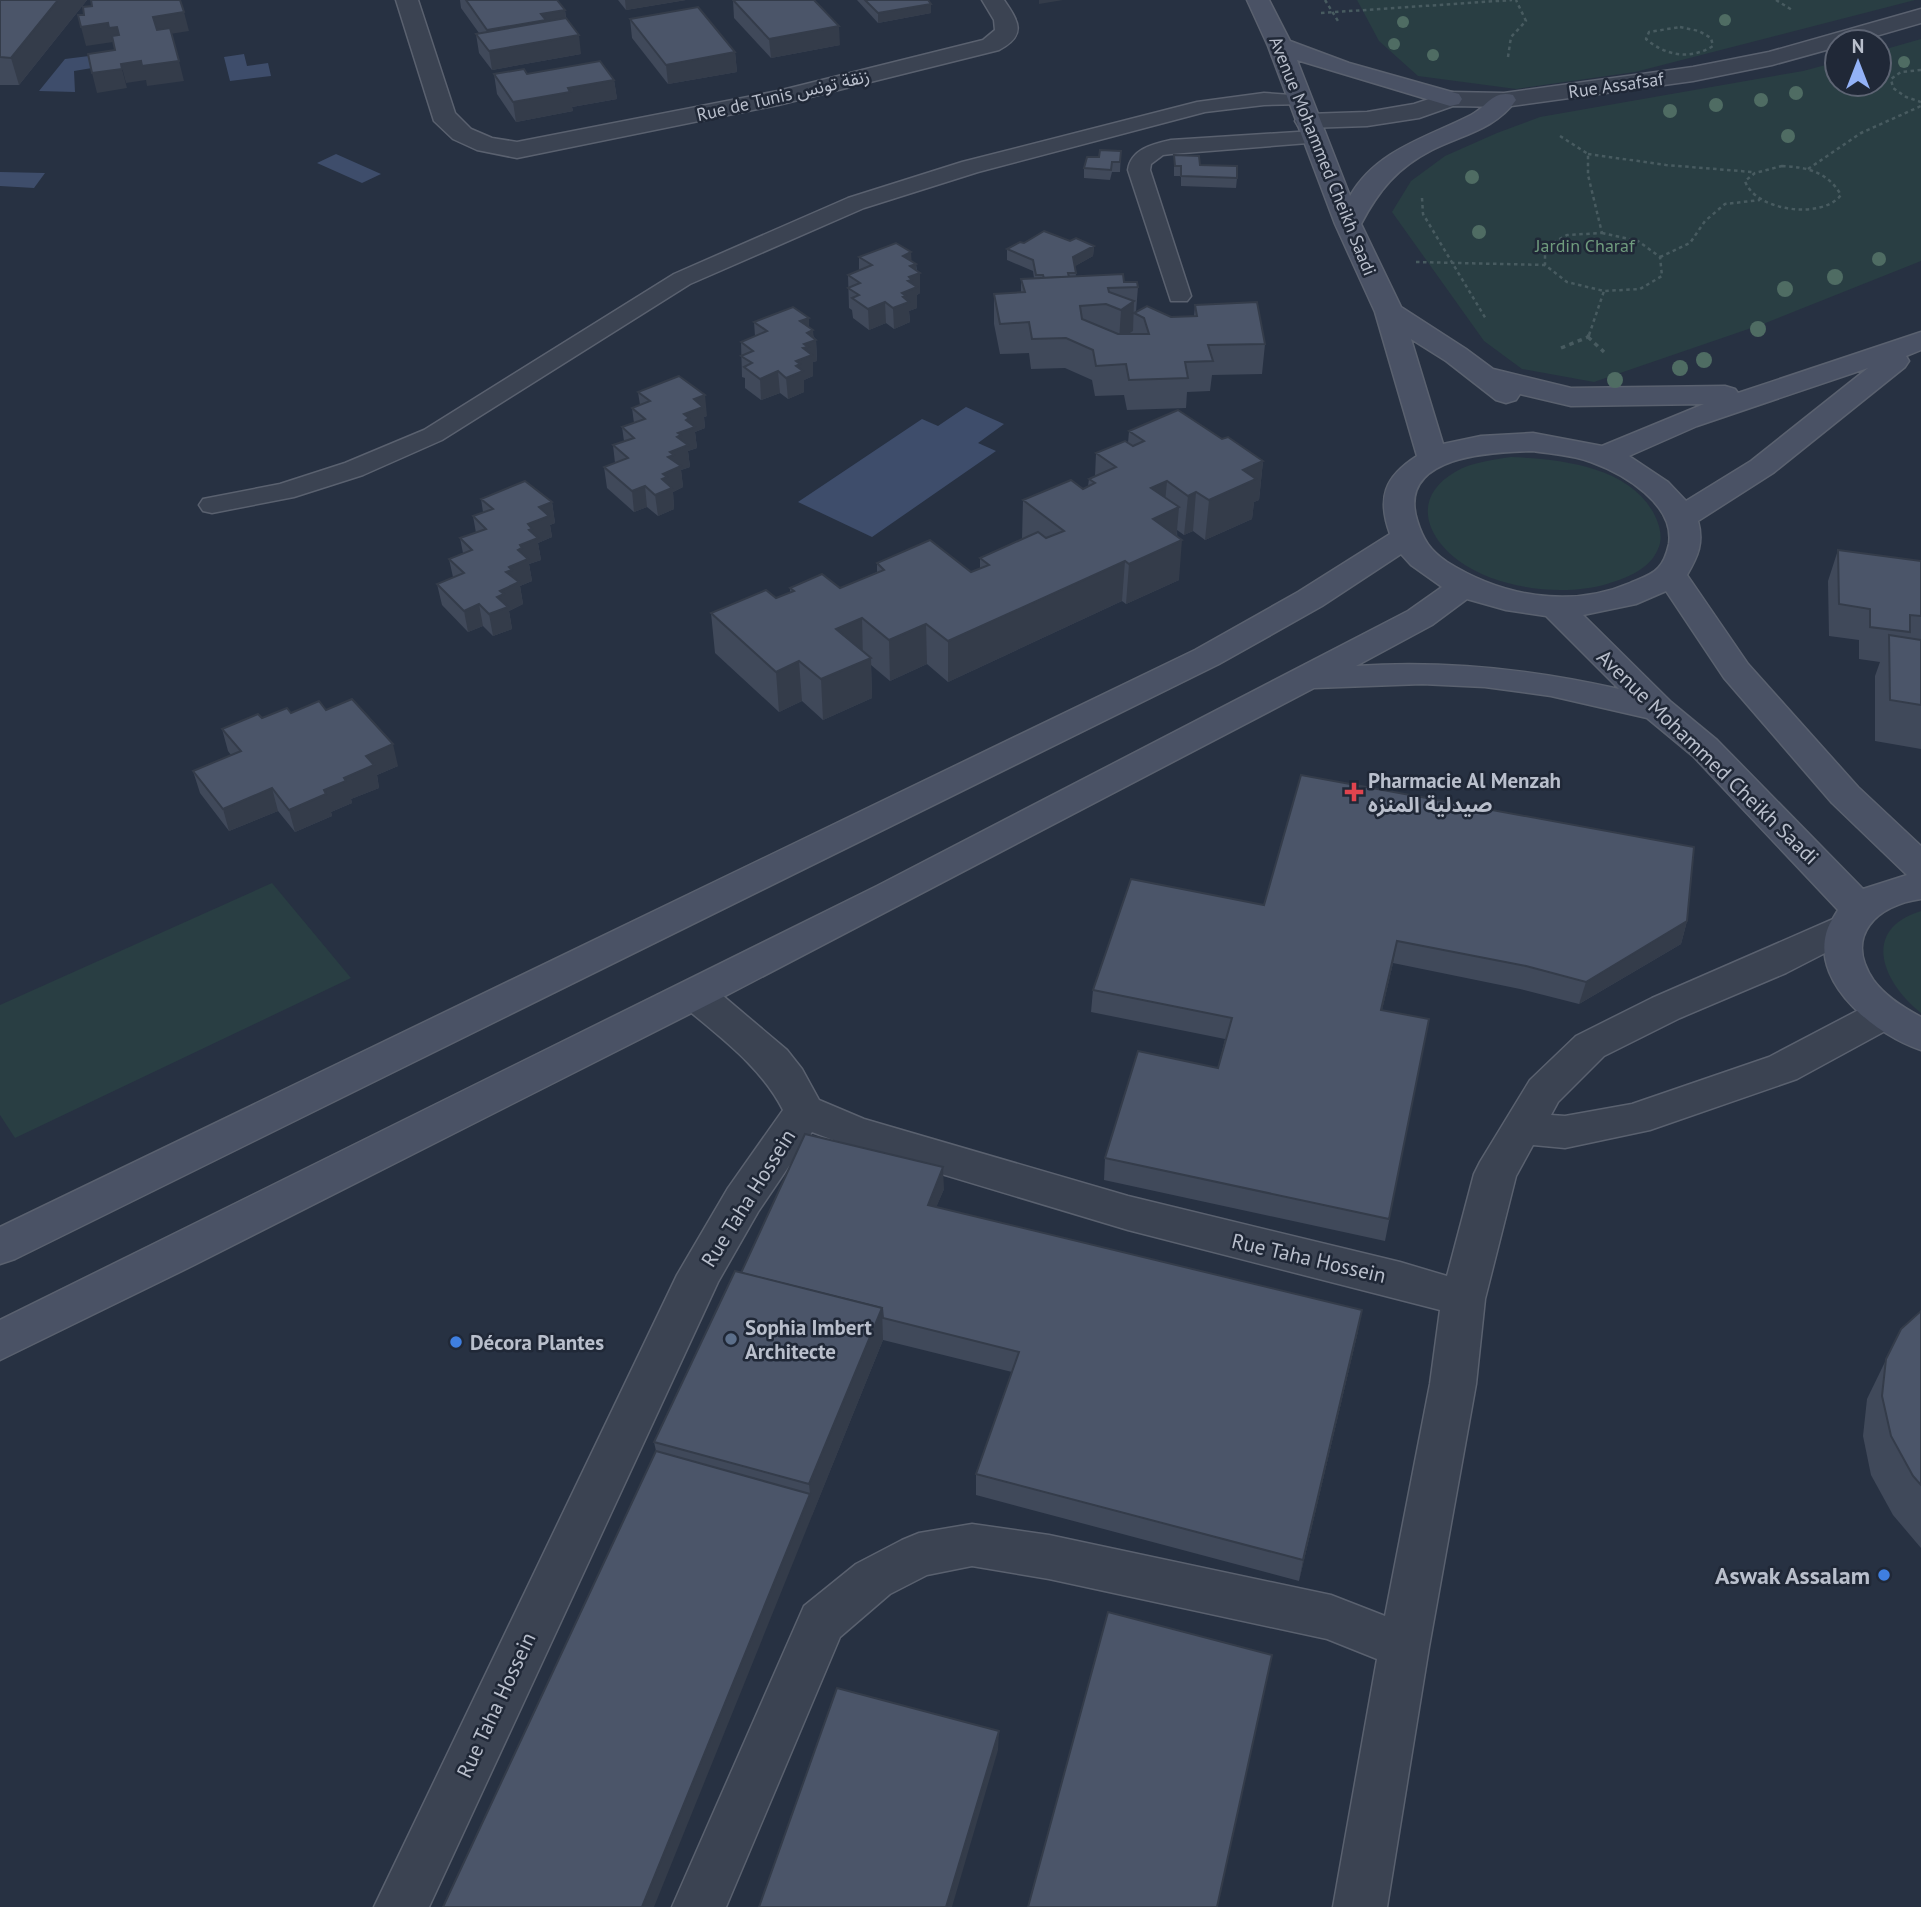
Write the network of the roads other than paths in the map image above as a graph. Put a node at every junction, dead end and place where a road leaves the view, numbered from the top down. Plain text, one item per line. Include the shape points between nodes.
1 (407, 0) edge
2 (993, 0) edge
3 (1262, 8) edge
4 (1921, 16) edge
5 (1280, 46) junction
6 (1450, 99) junction
7 (1504, 100) junction
8 (1306, 119) junction
9 (1348, 224) junction
10 (1179, 296) dead end
11 (1389, 312) junction
12 (1919, 342) edge
13 (1488, 377) junction
14 (1766, 395) junction
15 (1564, 447) junction
16 (1604, 456) junction
17 (1432, 457) junction
18 (212, 505) dead end
19 (1683, 517) junction
20 (1406, 537) junction
21 (1671, 575) junction
22 (1464, 586) junction
23 (1556, 607) junction
24 (1306, 680) junction
25 (1659, 710) junction
26 (1921, 867) edge
27 (1921, 886) edge
28 (1853, 917) junction
29 (695, 994) junction
30 (1884, 1014) junction
31 (1921, 1035) edge
32 (804, 1111) junction
33 (1522, 1129) junction
34 (0, 1247) edge
35 (1463, 1299) junction
36 (0, 1341) edge
37 (1404, 1647) junction
38 (401, 1907) edge
39 (699, 1907) edge
40 (1360, 1907) edge

1 - 2 street, Rue de Tunis زنقة تونس via 443,116 462,134 486,145 517,150 778,98 991,46 1007,30
3 - 5 main road, Avenue Mohammed Cheikh Saadi
4 - 7 street, Rue Assafsaf via 1693,75
5 - 6 main road
5 - 8 main road, Avenue Mohammed Cheikh Saadi
6 - 7 street, Rue Assafsaf
6 - 8 street, Rue Assafsaf via 1398,114
7 - 9 main road via 1483,118 1394,163 1367,188
8 - 9 main road, Avenue Mohammed Cheikh Saadi
8 - 10 lane via 1156,150 1140,162
8 - 18 lane via 1264,99 1204,106 971,167 856,203 682,279 433,435 354,469 285,491
9 - 11 main road, Avenue Mohammed Cheikh Saadi
11 - 13 main road
11 - 17 main road, Avenue Mohammed Cheikh Saadi
12 - 14 main road
12 - 19 main road via 1762,467
13 - 14 main road via 1571,397
13 - 15 main road
14 - 16 main road via 1686,420
15 - 16 main road
15 - 17 main road via 1484,443
16 - 19 main road via 1654,483
17 - 20 main road via 1398,491 1397,510
19 - 21 main road via 1687,547
20 - 22 main road via 1415,554
20 - 34 main road via 1310,599 1207,657
21 - 23 main road via 1623,599
21 - 26 main road via 1736,671 1845,795
22 - 23 main road via 1508,600
22 - 24 main road via 1420,618
23 - 25 main road, Avenue Mohammed Cheikh Saadi
24 - 25 main road via 1415,673 1484,676 1555,685
24 - 29 main road
25 - 28 main road, Avenue Mohammed Cheikh Saadi via 1705,748
27 - 28 main road via 1881,895
28 - 30 main road via 1843,947 1847,969
28 - 33 street via 1772,962 1590,1046 1544,1091
29 - 32 street via 772,1061
29 - 36 main road
30 - 31 main road
30 - 33 street via 1783,1068 1635,1119 1565,1132
32 - 35 street, Rue Taha Hossein via 852,1131 1128,1213
32 - 38 street, Rue Taha Hossein via 699,1275
33 - 35 street via 1495,1174
35 - 37 street via 1453,1384
37 - 39 street via 1331,1617 1049,1557 972,1545 919,1555 873,1579 822,1622
37 - 40 street

